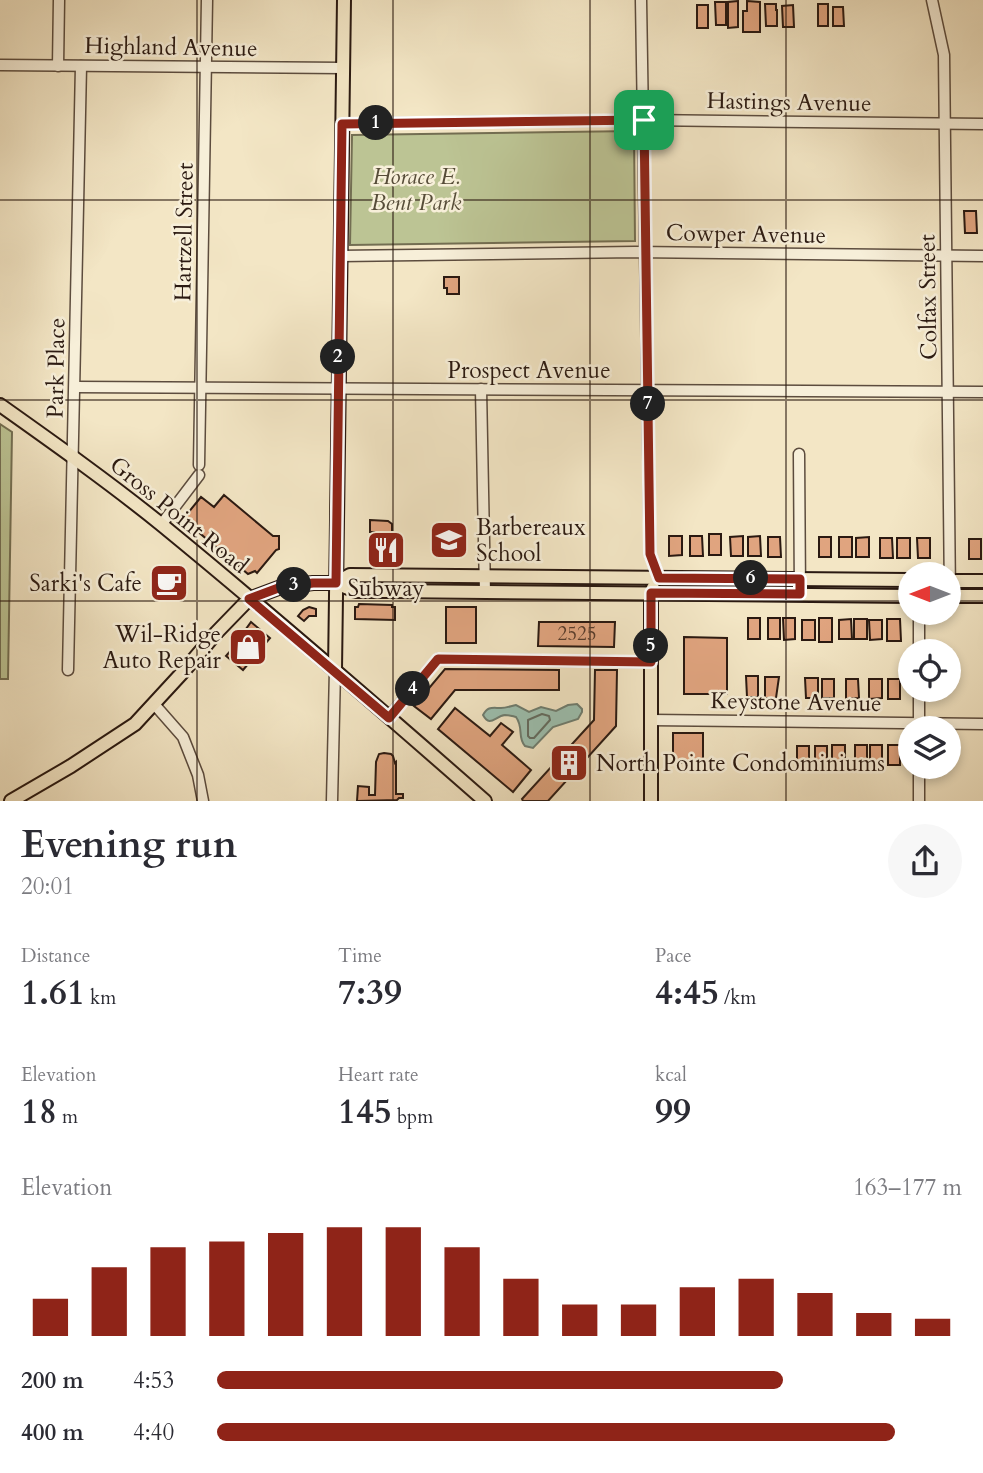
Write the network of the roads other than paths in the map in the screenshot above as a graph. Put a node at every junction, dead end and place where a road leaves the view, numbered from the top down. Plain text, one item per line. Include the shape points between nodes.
1 (59, 0) edge
2 (207, 0) edge
3 (344, 0) edge
4 (641, 0) edge
5 (932, 0) edge
6 (0, 65) edge
7 (58, 66) junction
8 (81, 66) junction
9 (206, 67) junction
10 (343, 68) junction
11 (644, 120) junction
12 (342, 124) junction
13 (945, 124) junction
14 (983, 124) edge
15 (646, 253) junction
16 (340, 256) junction
17 (947, 256) junction
18 (983, 256) edge
19 (75, 387) junction
20 (200, 387) junction
21 (337, 388) junction
22 (481, 389) junction
23 (648, 390) junction
24 (948, 392) junction
25 (983, 392) edge
26 (0, 405) edge
27 (799, 454) dead end
28 (73, 456) junction
29 (161, 525) junction
30 (650, 554) junction
31 (949, 562) edge
32 (485, 577) junction
33 (642, 578) junction
34 (659, 578) junction
35 (800, 579) junction
36 (898, 580) edge
37 (961, 581) edge
38 (983, 581) edge
39 (336, 583) junction
40 (485, 592) junction
41 (651, 593) junction
42 (800, 594) junction
43 (898, 596) edge
44 (961, 596) edge
45 (983, 596) edge
46 (249, 599) junction
47 (651, 662) junction
48 (68, 670) dead end
49 (335, 670) junction
50 (154, 704) junction
51 (389, 718) junction
52 (651, 720) junction
53 (983, 724) edge
54 (961, 725) edge
55 (898, 726) edge
56 (919, 779) edge
57 (11, 801) edge
58 (203, 801) edge
59 (332, 801) edge
60 (485, 801) edge
61 (651, 801) edge
62 (919, 801) edge

1 - 7 street
2 - 9 street, Hartzell Street
3 - 10 main road
4 - 11 street
5 - 13 street, Colfax Street via 944,55
6 - 7 street, Highland Avenue
7 - 8 street, Highland Avenue
8 - 9 street, Highland Avenue
8 - 19 street, Park Place
9 - 10 street, Highland Avenue
9 - 20 street, Hartzell Street
10 - 12 main road
11 - 12 street, Hastings Avenue
11 - 13 street, Hastings Avenue
11 - 15 street
12 - 16 main road
13 - 14 street, Hastings Avenue
13 - 17 street, Colfax Street
15 - 16 street, Cowper Avenue
15 - 17 street, Cowper Avenue
15 - 23 street
16 - 21 main road
17 - 18 street, Cowper Avenue
17 - 24 street, Colfax Street
19 - 20 street, Prospect Avenue
19 - 28 street, Park Place
20 - 21 street, Prospect Avenue
20 - 29 street, Hartzell Street via 199,470
21 - 22 street, Prospect Avenue
21 - 39 main road
22 - 23 street, Prospect Avenue
22 - 32 street
23 - 24 street, Prospect Avenue
23 - 30 street
24 - 25 street, Prospect Avenue
24 - 31 street, Colfax Street
26 - 28 main road, Gross Point Road
27 - 35 street
28 - 29 main road, Gross Point Road
28 - 48 street, Park Place
29 - 46 main road, Gross Point Road
30 - 33 street
30 - 34 street
32 - 33 main road
32 - 39 main road via 350,575
32 - 40 street
33 - 34 main road
33 - 41 main road
34 - 35 main road
34 - 41 main road
35 - 36 main road
35 - 42 street
37 - 38 main road
39 - 40 main road via 355,590
39 - 46 main road via 281,587
39 - 49 main road
40 - 41 main road
41 - 42 main road
41 - 47 main road
42 - 43 main road
44 - 45 main road
46 - 49 main road, Gross Point Road
46 - 50 main road
47 - 51 street via 438,659
47 - 52 main road
49 - 51 main road, Gross Point Road
49 - 59 street
50 - 57 main road via 135,724
50 - 58 street via 183,737
51 - 60 main road, Gross Point Road
52 - 55 street, Keystone Avenue
52 - 61 main road
53 - 54 street, Keystone Avenue
56 - 62 street

